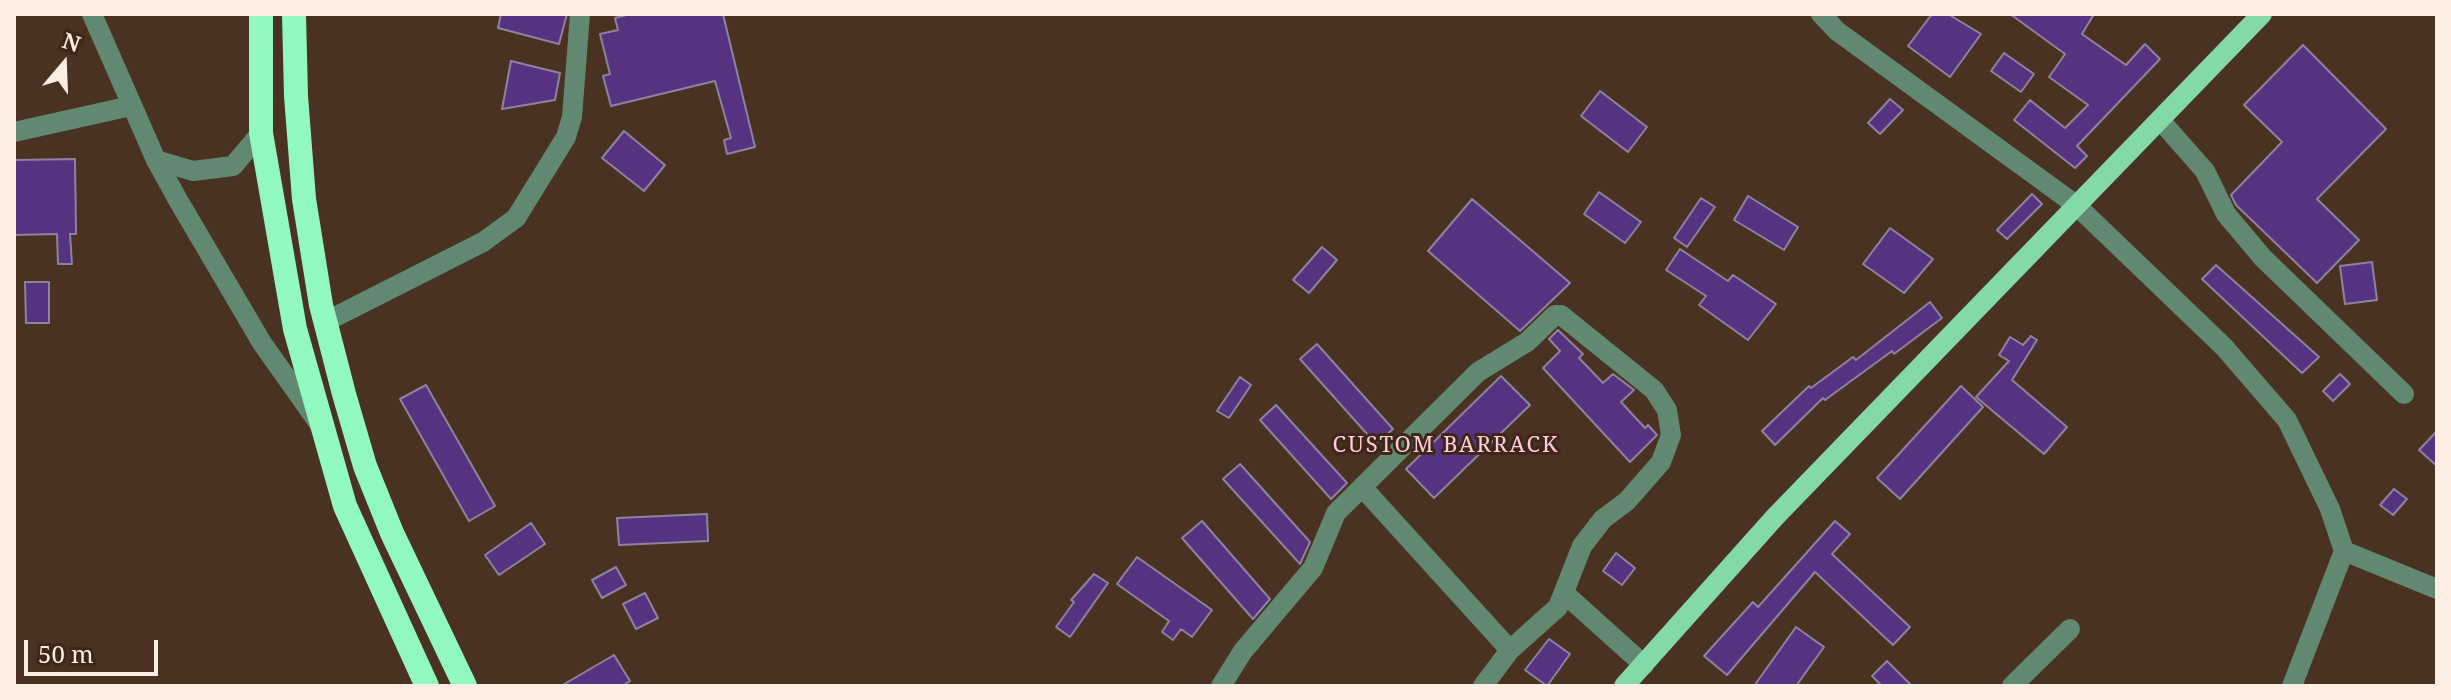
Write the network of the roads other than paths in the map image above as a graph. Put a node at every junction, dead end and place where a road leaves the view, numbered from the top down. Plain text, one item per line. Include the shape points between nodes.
1 (92, 14) edge
2 (261, 14) edge
3 (294, 14) edge
4 (580, 14) edge
5 (1821, 14) edge
6 (2262, 14) edge
7 (131, 106) junction
8 (2160, 120) junction
9 (14, 132) edge
10 (261, 133) junction
11 (156, 160) junction
12 (2076, 205) junction
13 (325, 322) junction
14 (2404, 394) dead end
15 (322, 427) junction
16 (1362, 487) junction
17 (2344, 551) junction
18 (2437, 589) edge
19 (1564, 593) junction
20 (2070, 629) dead end
21 (1510, 650) junction
22 (1644, 665) junction
23 (427, 686) edge
24 (465, 686) edge
25 (1221, 686) edge
26 (1483, 686) edge
27 (1624, 686) edge
28 (2012, 686) edge
29 (2292, 686) edge

1 - 7 street
2 - 10 highway
3 - 13 highway via 304,199
4 - 13 street via 566,137 516,218 483,242
5 - 12 street via 1837,31
6 - 8 main road
7 - 9 street
7 - 11 street
8 - 12 main road
8 - 14 street via 2205,171 2226,214 2255,249
10 - 11 street via 233,166 193,171
10 - 15 highway via 295,329
11 - 15 street via 262,343
12 - 17 street via 2261,386 2293,432
12 - 22 main road via 1775,517
13 - 24 highway via 365,466
15 - 23 highway via 345,506
16 - 19 street via 1478,372 1527,342 1555,315 1565,317 1654,390 1667,410 1671,435 1661,462 1582,546
16 - 21 street
16 - 25 street via 1336,513 1313,568 1243,651
17 - 18 street
17 - 29 street
19 - 21 street via 1558,607
19 - 22 street
20 - 28 street
21 - 26 street
22 - 27 main road

